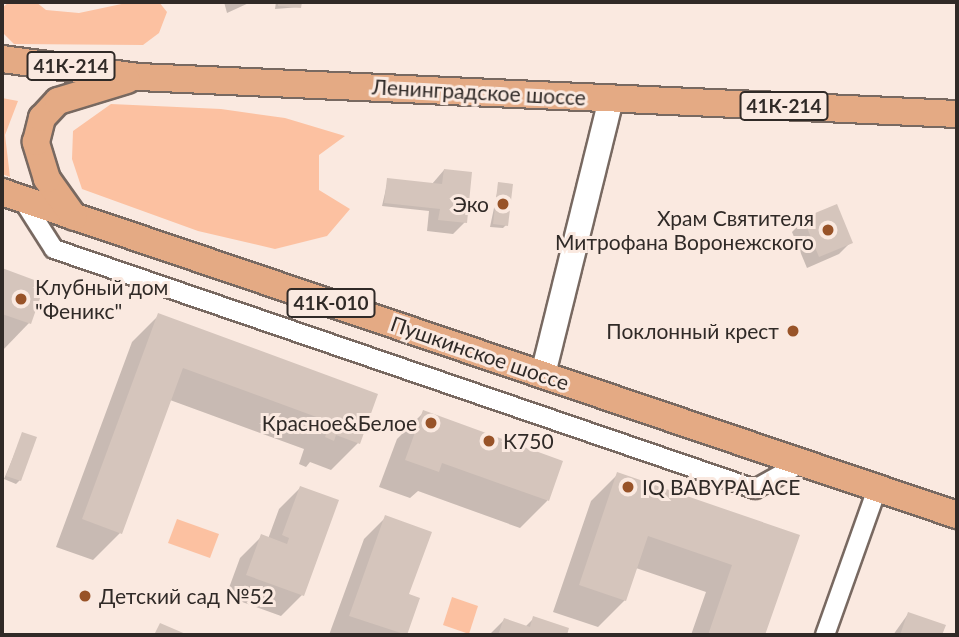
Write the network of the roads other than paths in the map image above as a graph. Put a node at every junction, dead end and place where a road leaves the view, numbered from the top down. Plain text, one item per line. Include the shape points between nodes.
1 (2, 59) edge
2 (139, 77) junction
3 (611, 99) junction
4 (957, 114) edge
5 (12, 195) edge
6 (74, 217) junction
7 (543, 374) junction
8 (805, 461) junction
9 (878, 486) junction
10 (957, 515) edge
11 (824, 635) edge

1 - 2 main road, Ленинградское шоссе / 41К-214
2 - 3 main road, Ленинградское шоссе / 41К-214
2 - 6 main road via 58,101 43,118 36,142 47,179
3 - 4 main road, Ленинградское шоссе / 41К-214
3 - 7 street
5 - 6 main road, Пушкинское шоссе / 41К-010
5 - 8 street via 54,249 755,489
6 - 7 main road, Пушкинское шоссе / 41К-010
7 - 8 main road, Пушкинское шоссе / 41К-010
8 - 9 main road, Пушкинское шоссе / 41К-010
9 - 10 main road, Пушкинское шоссе / 41К-010
9 - 11 street

